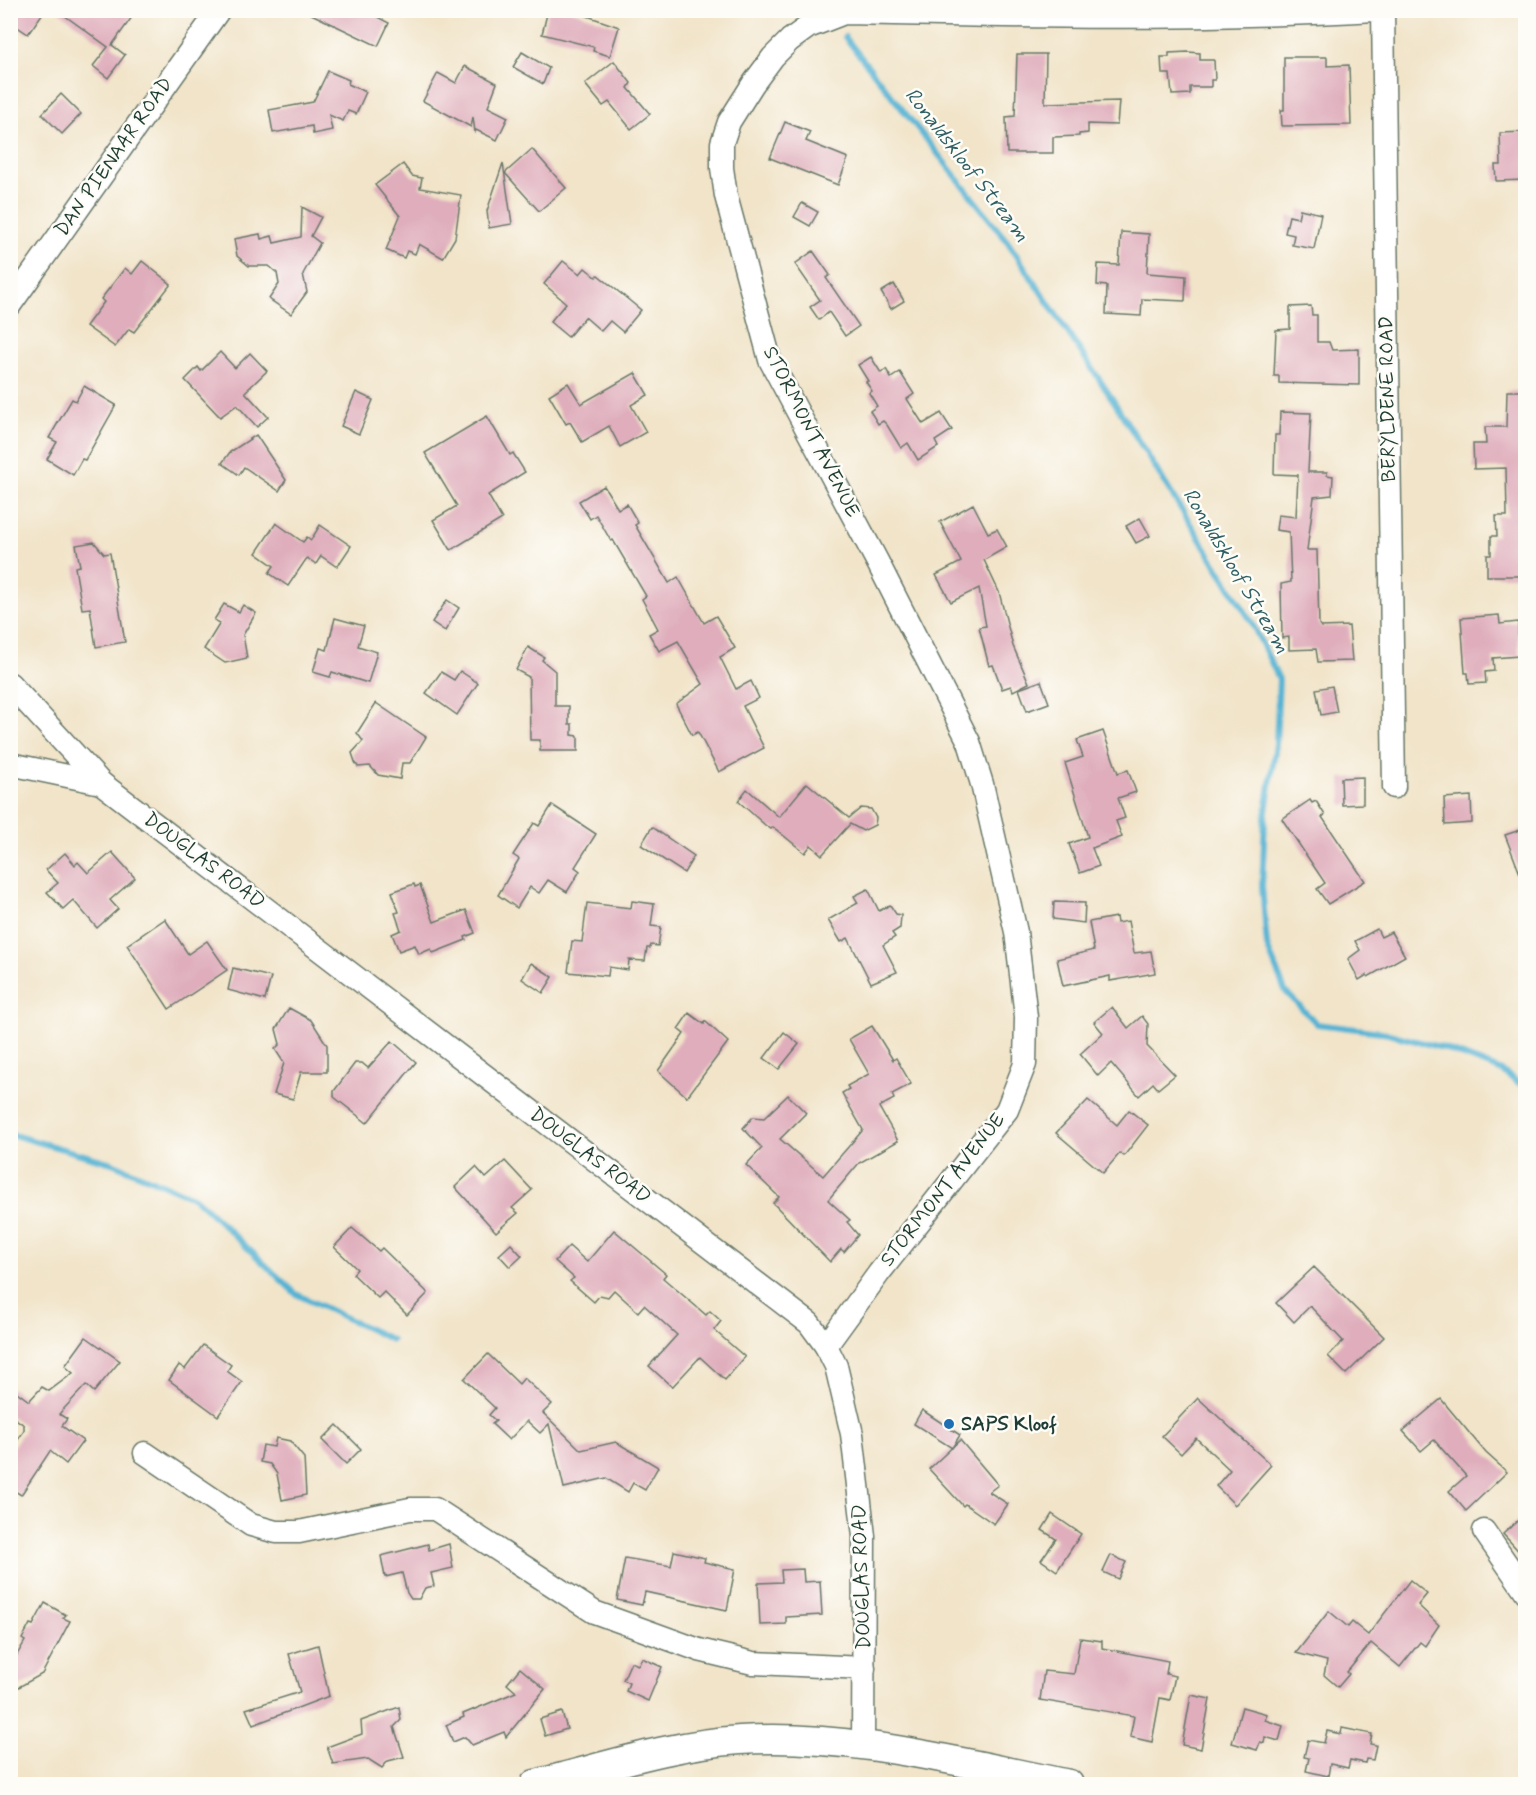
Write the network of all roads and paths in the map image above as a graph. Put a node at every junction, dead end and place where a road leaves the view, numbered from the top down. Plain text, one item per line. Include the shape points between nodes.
1 (219, 10) edge
2 (1376, 10) edge
3 (1383, 10) edge
4 (843, 12) edge
5 (10, 305) edge
6 (10, 684) edge
7 (10, 764) edge
8 (101, 783) junction
9 (1394, 787) dead end
10 (826, 1346) junction
11 (145, 1453) dead end
12 (1484, 1531) dead end
13 (1526, 1592) edge
14 (864, 1668) junction
15 (862, 1744) junction
16 (535, 1785) edge
17 (1069, 1785) edge

1 - 5 street, DAN PIENAAR ROAD
2 - 4 street, STORMONT AVENUE via 1129,19
3 - 9 street, BERYLDENE ROAD
4 - 10 street, STORMONT AVENUE via 808,27 790,40 753,84 729,122 722,143 726,196 770,360 969,742 1017,932 1026,1029 1025,1064 1007,1110
6 - 8 street
7 - 8 street, DOUGLAS ROAD
8 - 10 street, DOUGLAS ROAD via 761,1285 809,1323
10 - 14 street, DOUGLAS ROAD via 843,1388 864,1536
11 - 14 street via 250,1525 276,1532 299,1532 410,1509 435,1509 526,1570 605,1616 699,1650 753,1663
12 - 13 street
14 - 15 street, DOUGLAS ROAD
15 - 16 main road via 738,1740 662,1753
15 - 17 main road

